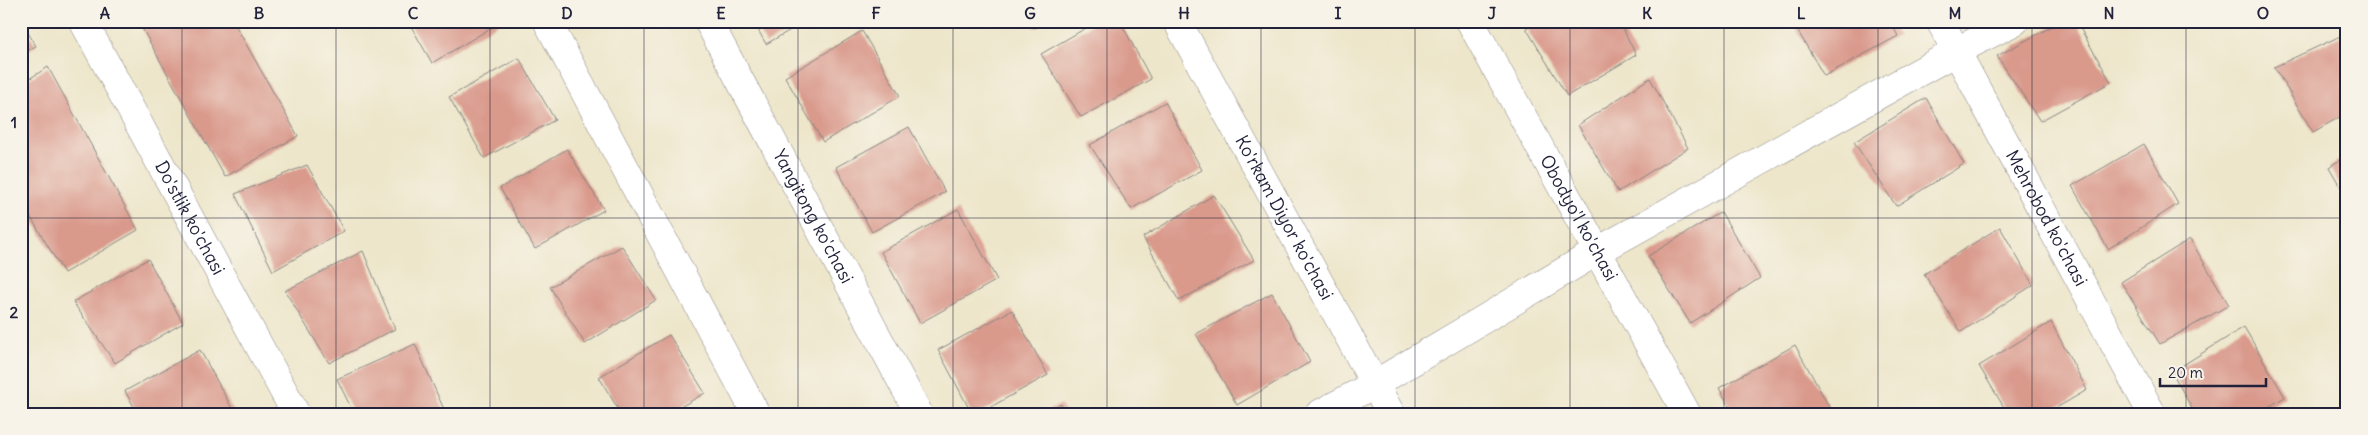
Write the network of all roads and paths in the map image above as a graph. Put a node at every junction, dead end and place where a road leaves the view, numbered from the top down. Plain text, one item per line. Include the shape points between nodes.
1 (83, 21) edge
2 (547, 21) edge
3 (708, 21) edge
4 (1177, 21) edge
5 (1470, 21) edge
6 (1940, 21) edge
7 (2015, 21) edge
8 (1957, 51) junction
9 (1598, 251) junction
10 (1375, 384) junction
11 (296, 414) edge
12 (756, 414) edge
13 (919, 414) edge
14 (1319, 414) edge
15 (1391, 414) edge
16 (1687, 414) edge
17 (2152, 414) edge

1 - 11 street, Do'stlik ko'chasi
2 - 12 street
3 - 13 street, Yangitong ko'chasi
4 - 10 street, Ko'rkam Diyor ko'chasi
5 - 9 street, Obodyo'l ko'chasi
6 - 8 street, Mehrobod ko'chasi
7 - 8 street
8 - 9 street
8 - 17 street, Mehrobod ko'chasi
9 - 10 street
9 - 16 street, Obodyo'l ko'chasi
10 - 14 street
10 - 15 street, Ko'rkam Diyor ko'chasi

